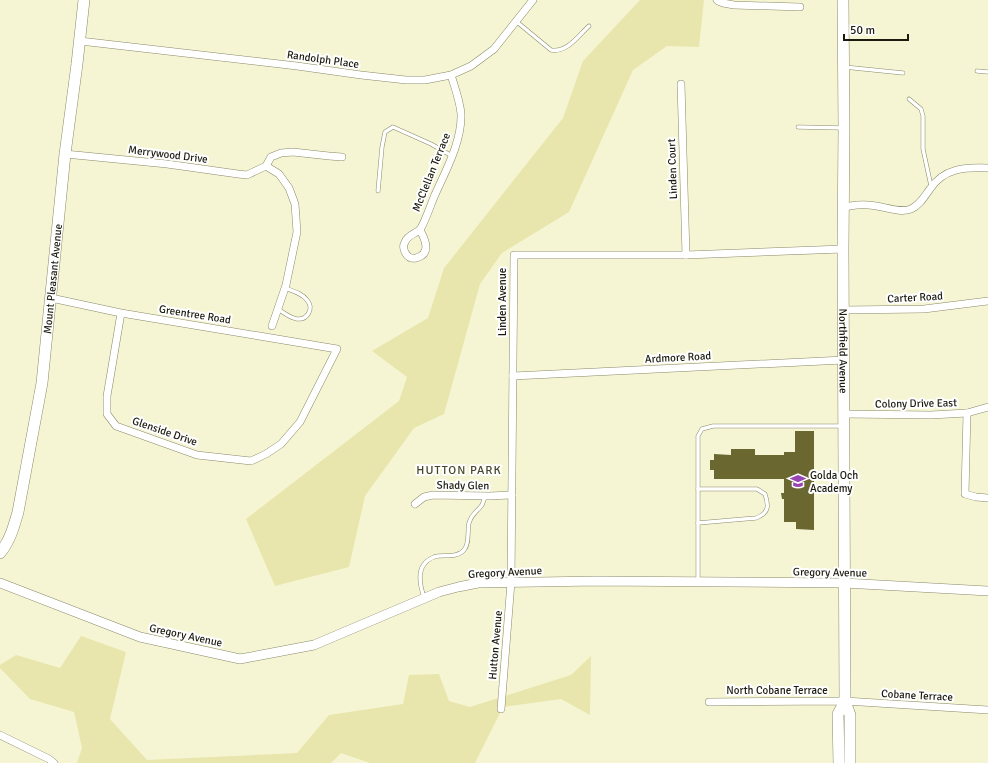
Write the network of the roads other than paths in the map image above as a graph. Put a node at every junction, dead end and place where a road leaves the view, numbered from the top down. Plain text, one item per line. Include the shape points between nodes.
1 (84, 0) edge
2 (533, 0) edge
3 (718, 0) edge
4 (843, 0) edge
5 (800, 7) dead end
6 (517, 22) junction
7 (589, 26) dead end
8 (80, 41) junction
9 (843, 67) junction
10 (977, 71) dead end
11 (903, 72) dead end
12 (988, 72) edge
13 (451, 75) junction
14 (680, 84) dead end
15 (909, 99) dead end
16 (798, 127) dead end
17 (844, 128) junction
18 (65, 154) junction
19 (452, 156) junction
20 (342, 157) dead end
21 (266, 166) junction
22 (988, 168) edge
23 (931, 187) junction
24 (378, 191) dead end
25 (843, 206) junction
26 (420, 230) dead end
27 (843, 249) junction
28 (686, 254) junction
29 (285, 288) junction
30 (50, 298) junction
31 (988, 301) edge
32 (278, 309) junction
33 (843, 310) junction
34 (121, 313) junction
35 (272, 326) dead end
36 (337, 349) joint
37 (844, 360) junction
38 (513, 376) junction
39 (988, 407) edge
40 (967, 413) junction
41 (844, 414) junction
42 (844, 426) junction
43 (698, 488) junction
44 (512, 495) junction
45 (485, 496) junction
46 (988, 498) edge
47 (415, 504) dead end
48 (698, 523) junction
49 (2, 549) edge
50 (511, 582) junction
51 (698, 582) junction
52 (0, 583) edge
53 (844, 583) junction
54 (988, 591) edge
55 (424, 598) junction
56 (845, 701) junction
57 (709, 702) dead end
58 (501, 709) dead end
59 (988, 710) edge
60 (0, 735) edge
61 (54, 763) edge
62 (839, 763) edge
63 (850, 763) edge

1 - 8 main road, Mount Pleasant Avenue
2 - 6 street, Randolph Place
3 - 5 street via 734,4
4 - 9 main road, Northfield Avenue
6 - 7 lane via 551,50 557,51 566,48
6 - 13 street, Randolph Place via 494,49 471,66
8 - 13 street, Randolph Place via 406,80 425,80
8 - 18 main road, Mount Pleasant Avenue
9 - 11 lane
9 - 17 main road, Northfield Avenue
10 - 12 lane
13 - 19 street, McClellan Terrace via 461,114 460,130
14 - 28 street, Linden Court
15 - 23 lane via 921,109 923,116 923,149
16 - 17 lane
17 - 25 main road, Northfield Avenue
18 - 21 street, Merrywood Drive via 247,175
18 - 30 main road, Mount Pleasant Avenue
19 - 24 lane via 393,127 385,132
19 - 26 street, McClellan Terrace
20 - 21 street, Merrywood Drive via 281,152 271,157
21 - 29 street via 279,174 289,188 295,204 297,232
22 - 23 street via 953,171
23 - 25 street via 924,198 909,210 867,205
25 - 27 main road, Northfield Avenue
27 - 28 street, Linden Avenue
27 - 33 main road, Northfield Avenue
28 - 38 street, Linden Avenue via 514,255
29 - 32 street
29 - 32 lane via 309,301 308,314 305,318 292,318
30 - 34 street, Greentree Road
30 - 49 main road, Mount Pleasant Avenue via 42,384 20,504 12,532
31 - 33 street, Carter Road via 924,309
32 - 35 street
33 - 37 main road, Northfield Avenue
34 - 36 street, Greentree Road
34 - 36 street, Glenside Drive via 107,396 107,414 116,426 197,455 251,461 281,444 300,422
37 - 38 street, Ardmore Road
37 - 41 main road, Northfield Avenue
38 - 44 street, Linden Avenue
39 - 40 street, Colony Drive East
40 - 41 street, Colony Drive East
40 - 46 street via 965,494
41 - 42 main road, Northfield Avenue
42 - 43 lane via 713,426 702,429 698,436
42 - 53 main road, Northfield Avenue
43 - 48 lane
43 - 48 lane via 757,490 765,494 768,502 763,516
44 - 45 street, Shady Glen
44 - 50 street, Linden Avenue
45 - 47 street, Shady Glen via 433,494
45 - 55 lane via 482,505 473,514 469,523 467,545 463,551 454,555 434,557 421,568 420,588
48 - 51 lane
50 - 51 main road, Gregory Avenue
50 - 55 main road, Gregory Avenue via 478,583
50 - 58 street, Hutton Avenue
51 - 53 main road, Gregory Avenue
52 - 55 main road, Gregory Avenue via 140,637 240,659 314,645
53 - 54 main road, Gregory Avenue
53 - 56 main road, Northfield Avenue
56 - 57 street, North Cobane Terrace
56 - 59 street, Cobane Terrace
56 - 62 main road, Northfield Avenue via 838,714
56 - 63 main road, Northfield Avenue via 850,715
60 - 61 street

